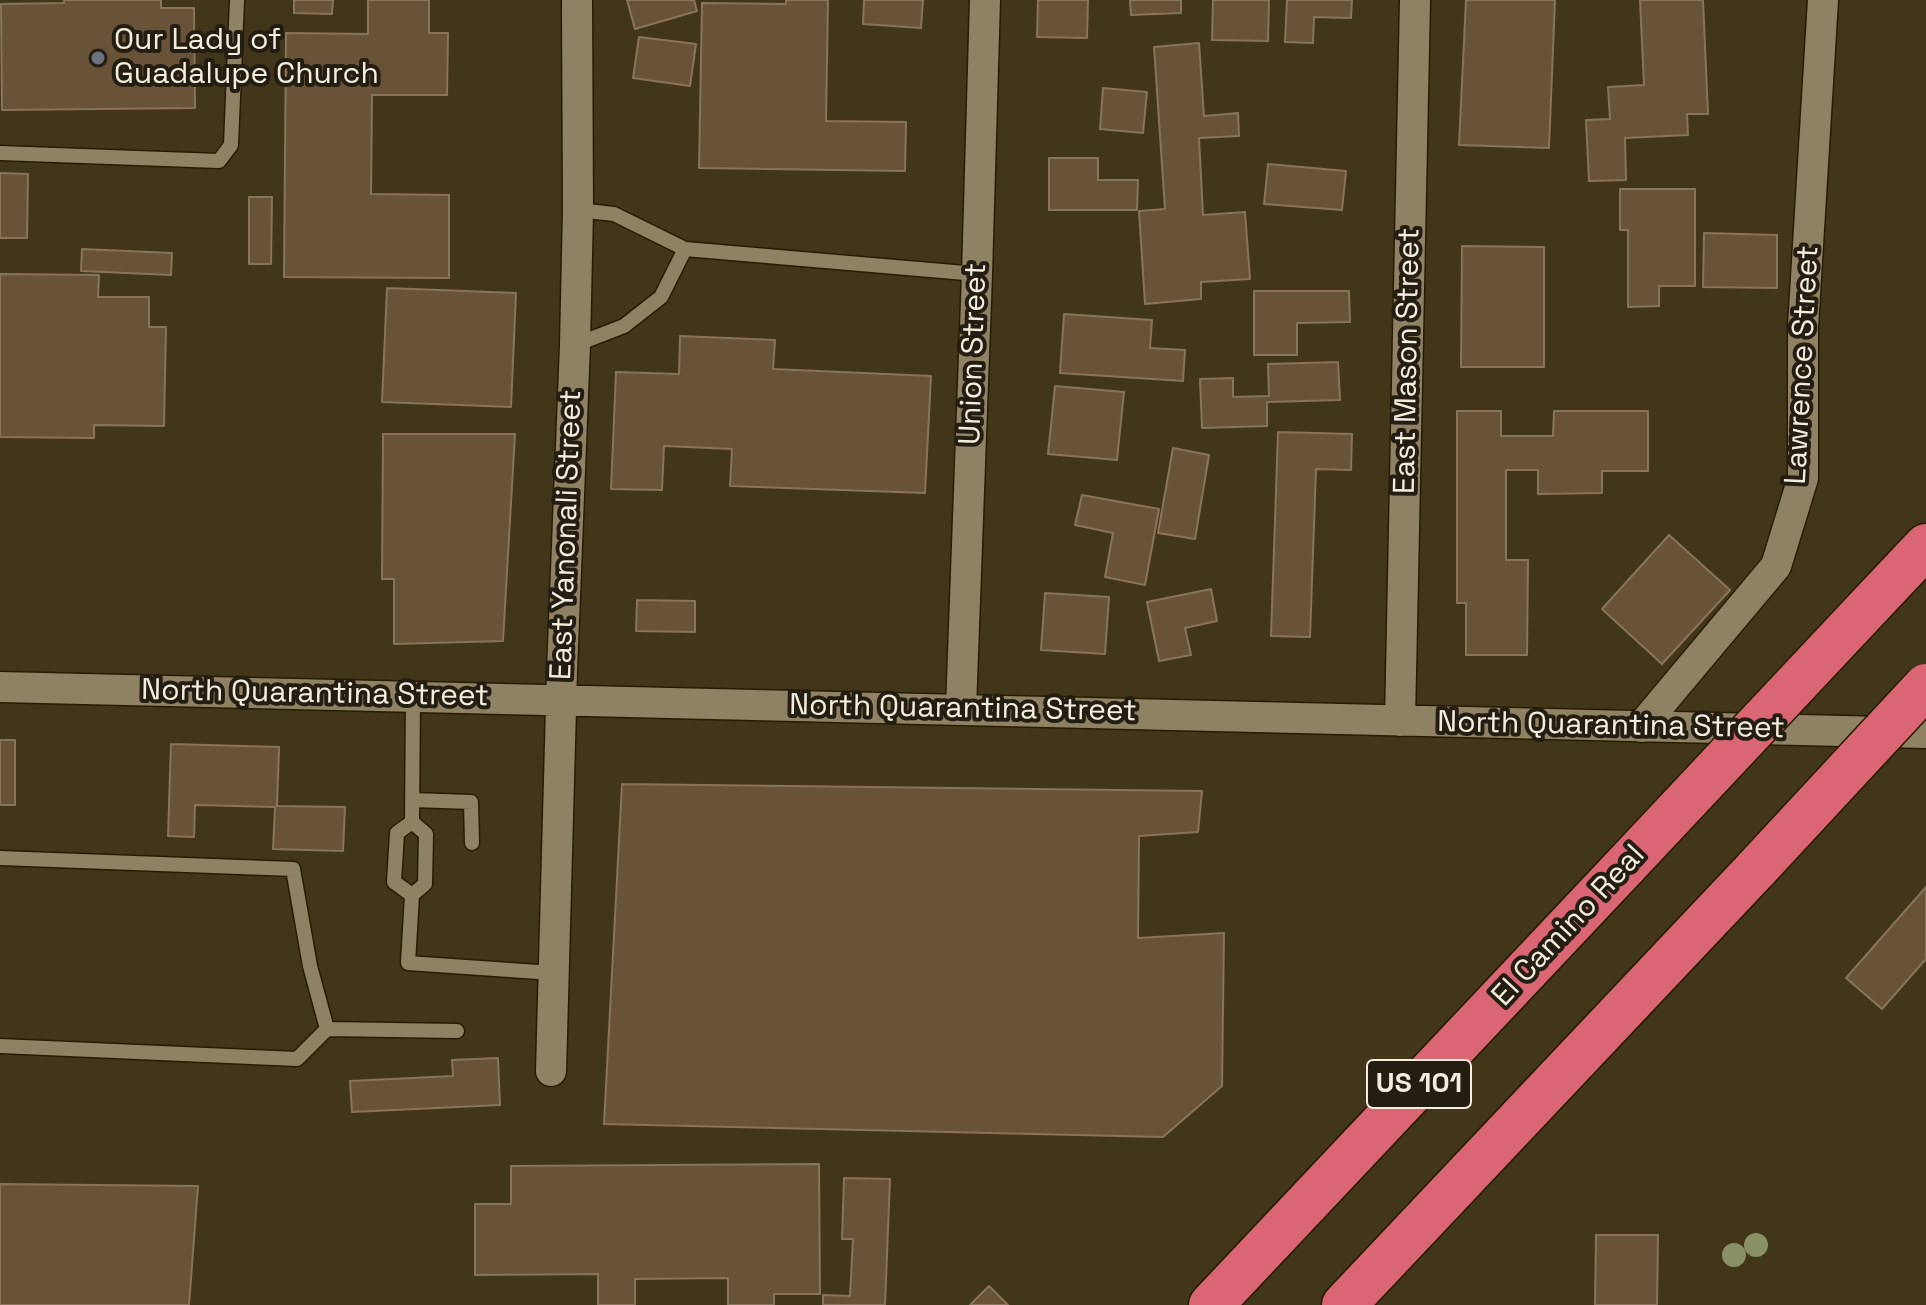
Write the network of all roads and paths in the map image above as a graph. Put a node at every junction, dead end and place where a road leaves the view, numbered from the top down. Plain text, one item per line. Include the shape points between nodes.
1 (237, 0) edge
2 (577, 0) edge
3 (985, 0) edge
4 (1415, 0) edge
5 (1823, 0) edge
6 (0, 153) edge
7 (578, 210) junction
8 (685, 249) junction
9 (977, 274) junction
10 (575, 345) junction
11 (1926, 546) edge
12 (1926, 686) edge
13 (0, 687) edge
14 (413, 697) junction
15 (561, 700) junction
16 (961, 708) junction
17 (1400, 721) junction
18 (1641, 727) junction
19 (1926, 733) edge
20 (412, 800) junction
21 (412, 822) junction
22 (472, 843) dead end
23 (0, 858) edge
24 (412, 895) junction
25 (553, 973) junction
26 (327, 1029) junction
27 (457, 1031) dead end
28 (0, 1046) edge
29 (551, 1071) dead end
30 (1211, 1305) edge
31 (1344, 1305) edge

1 - 6 lane via 231,145 219,161
2 - 7 street, East Yanonali Street
3 - 9 street, Union Street
4 - 17 street, East Mason Street
5 - 18 street, Lawrence Street via 1803,327 1803,478 1776,566
7 - 8 lane via 614,214
7 - 10 street, East Yanonali Street
8 - 9 lane
8 - 10 lane via 661,297 624,326
9 - 16 street, Union Street
10 - 15 street, East Yanonali Street
11 - 30 highway, El Camino Real / US 101, bridge
12 - 31 highway, US 101, bridge
13 - 14 street, North Quarantina Street
14 - 15 street, North Quarantina Street
14 - 20 lane
15 - 16 street, North Quarantina Street
15 - 25 street, East Yanonali Street
16 - 17 street, North Quarantina Street
17 - 18 street, North Quarantina Street
18 - 19 street, North Quarantina Street
20 - 21 lane
20 - 22 lane via 471,802
21 - 24 lane via 426,834 425,884
21 - 24 lane via 397,833 394,882
23 - 26 lane via 293,869
24 - 25 lane via 408,963
25 - 29 street, East Yanonali Street
26 - 27 lane
26 - 28 lane via 297,1059

